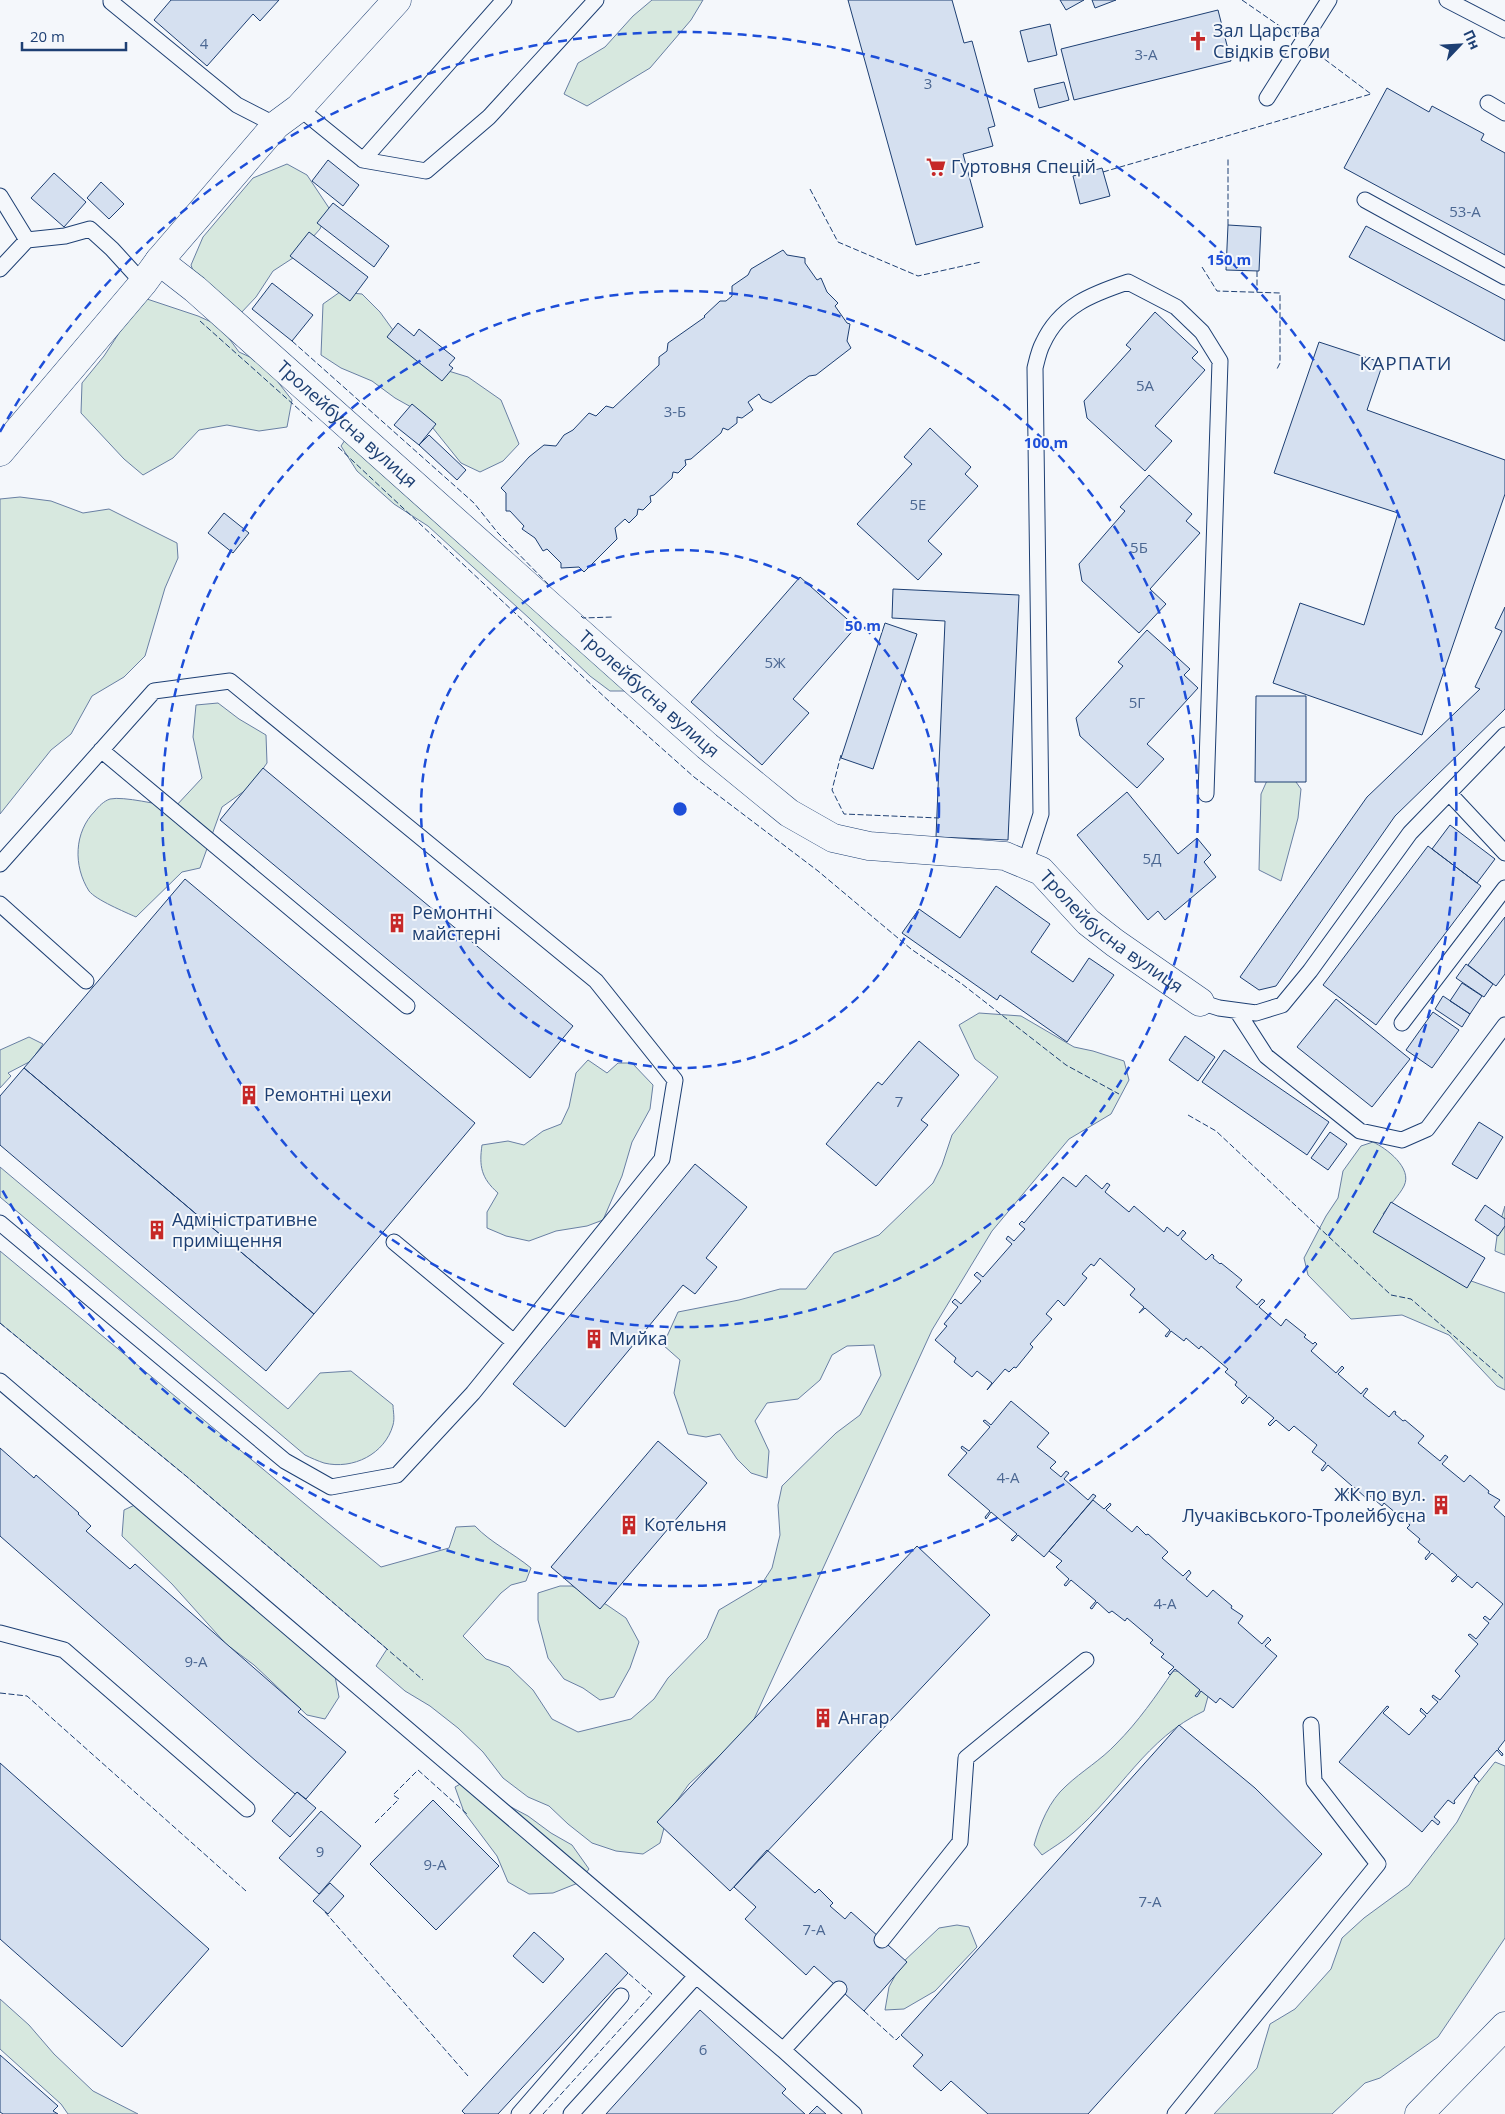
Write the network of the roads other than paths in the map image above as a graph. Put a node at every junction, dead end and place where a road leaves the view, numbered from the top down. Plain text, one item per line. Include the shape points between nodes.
1 (111, 0) edge
2 (396, 0) edge
3 (504, 0) edge
4 (596, 0) edge
5 (1329, 0) edge
6 (1447, 0) edge
7 (1505, 30) edge
8 (1267, 98) dead end
9 (1488, 104) dead end
10 (299, 108) junction
11 (1505, 113) edge
12 (276, 125) junction
13 (363, 160) junction
14 (0, 196) edge
15 (1365, 200) dead end
16 (27, 240) junction
17 (158, 261) junction
18 (0, 268) edge
19 (1505, 277) edge
20 (143, 283) junction
21 (0, 452) edge
22 (1505, 735) edge
23 (101, 750) junction
24 (1449, 793) junction
25 (1206, 794) dead end
26 (1505, 853) edge
27 (0, 864) edge
28 (1026, 864) junction
29 (1505, 888) edge
30 (0, 904) edge
31 (86, 981) dead end
32 (1200, 1002) joint
33 (408, 1006) dead end
34 (1238, 1011) junction
35 (1402, 1023) dead end
36 (1505, 1025) edge
37 (0, 1223) edge
38 (394, 1242) dead end
39 (514, 1342) junction
40 (0, 1381) edge
41 (0, 1633) edge
42 (1086, 1660) dead end
43 (1310, 1725) dead end
44 (247, 1809) dead end
45 (882, 1940) dead end
46 (696, 1976) junction
47 (839, 1989) dead end
48 (621, 1996) dead end
49 (1505, 2026) edge
50 (783, 2050) junction
51 (519, 2114) edge
52 (571, 2114) edge
53 (854, 2114) edge
54 (1175, 2114) edge
55 (1419, 2114) edge

1 - 12 lane via 237,105
2 - 10 street
3 - 13 lane
4 - 13 lane via 489,117 426,171
5 - 8 lane
6 - 7 lane
9 - 11 lane
10 - 12 street
10 - 13 lane
12 - 17 street
14 - 16 lane
15 - 19 lane
16 - 18 lane
16 - 20 lane via 90,230
17 - 20 street
17 - 28 street, Тролейбусна вулиця via 223,313 706,746 789,813 833,838 869,846 1005,856
20 - 21 street
22 - 24 lane
23 - 27 lane
23 - 33 lane
23 - 39 lane via 154,691 230,681 596,981 675,1080 662,1159
24 - 26 lane
24 - 34 lane via 1410,833 1282,1005 1256,1013
25 - 28 lane via 1220,361 1202,332 1176,306 1128,282 1094,294 1066,311 1043,342 1035,368 1041,814
28 - 32 street, Тролейбусна вулиця via 1042,871 1088,922 1115,944
29 - 35 lane
30 - 31 lane
32 - 34 lane
34 - 36 lane via 1266,1056 1360,1131 1402,1140 1427,1129
37 - 39 lane via 285,1461 331,1487 397,1475 473,1393
38 - 39 lane
40 - 46 lane
41 - 44 lane via 64,1650
42 - 45 lane via 966,1758 960,1842
43 - 54 lane via 1314,1781 1378,1864
46 - 50 lane
46 - 52 lane
47 - 50 lane
48 - 51 lane
49 - 55 street
50 - 53 lane

